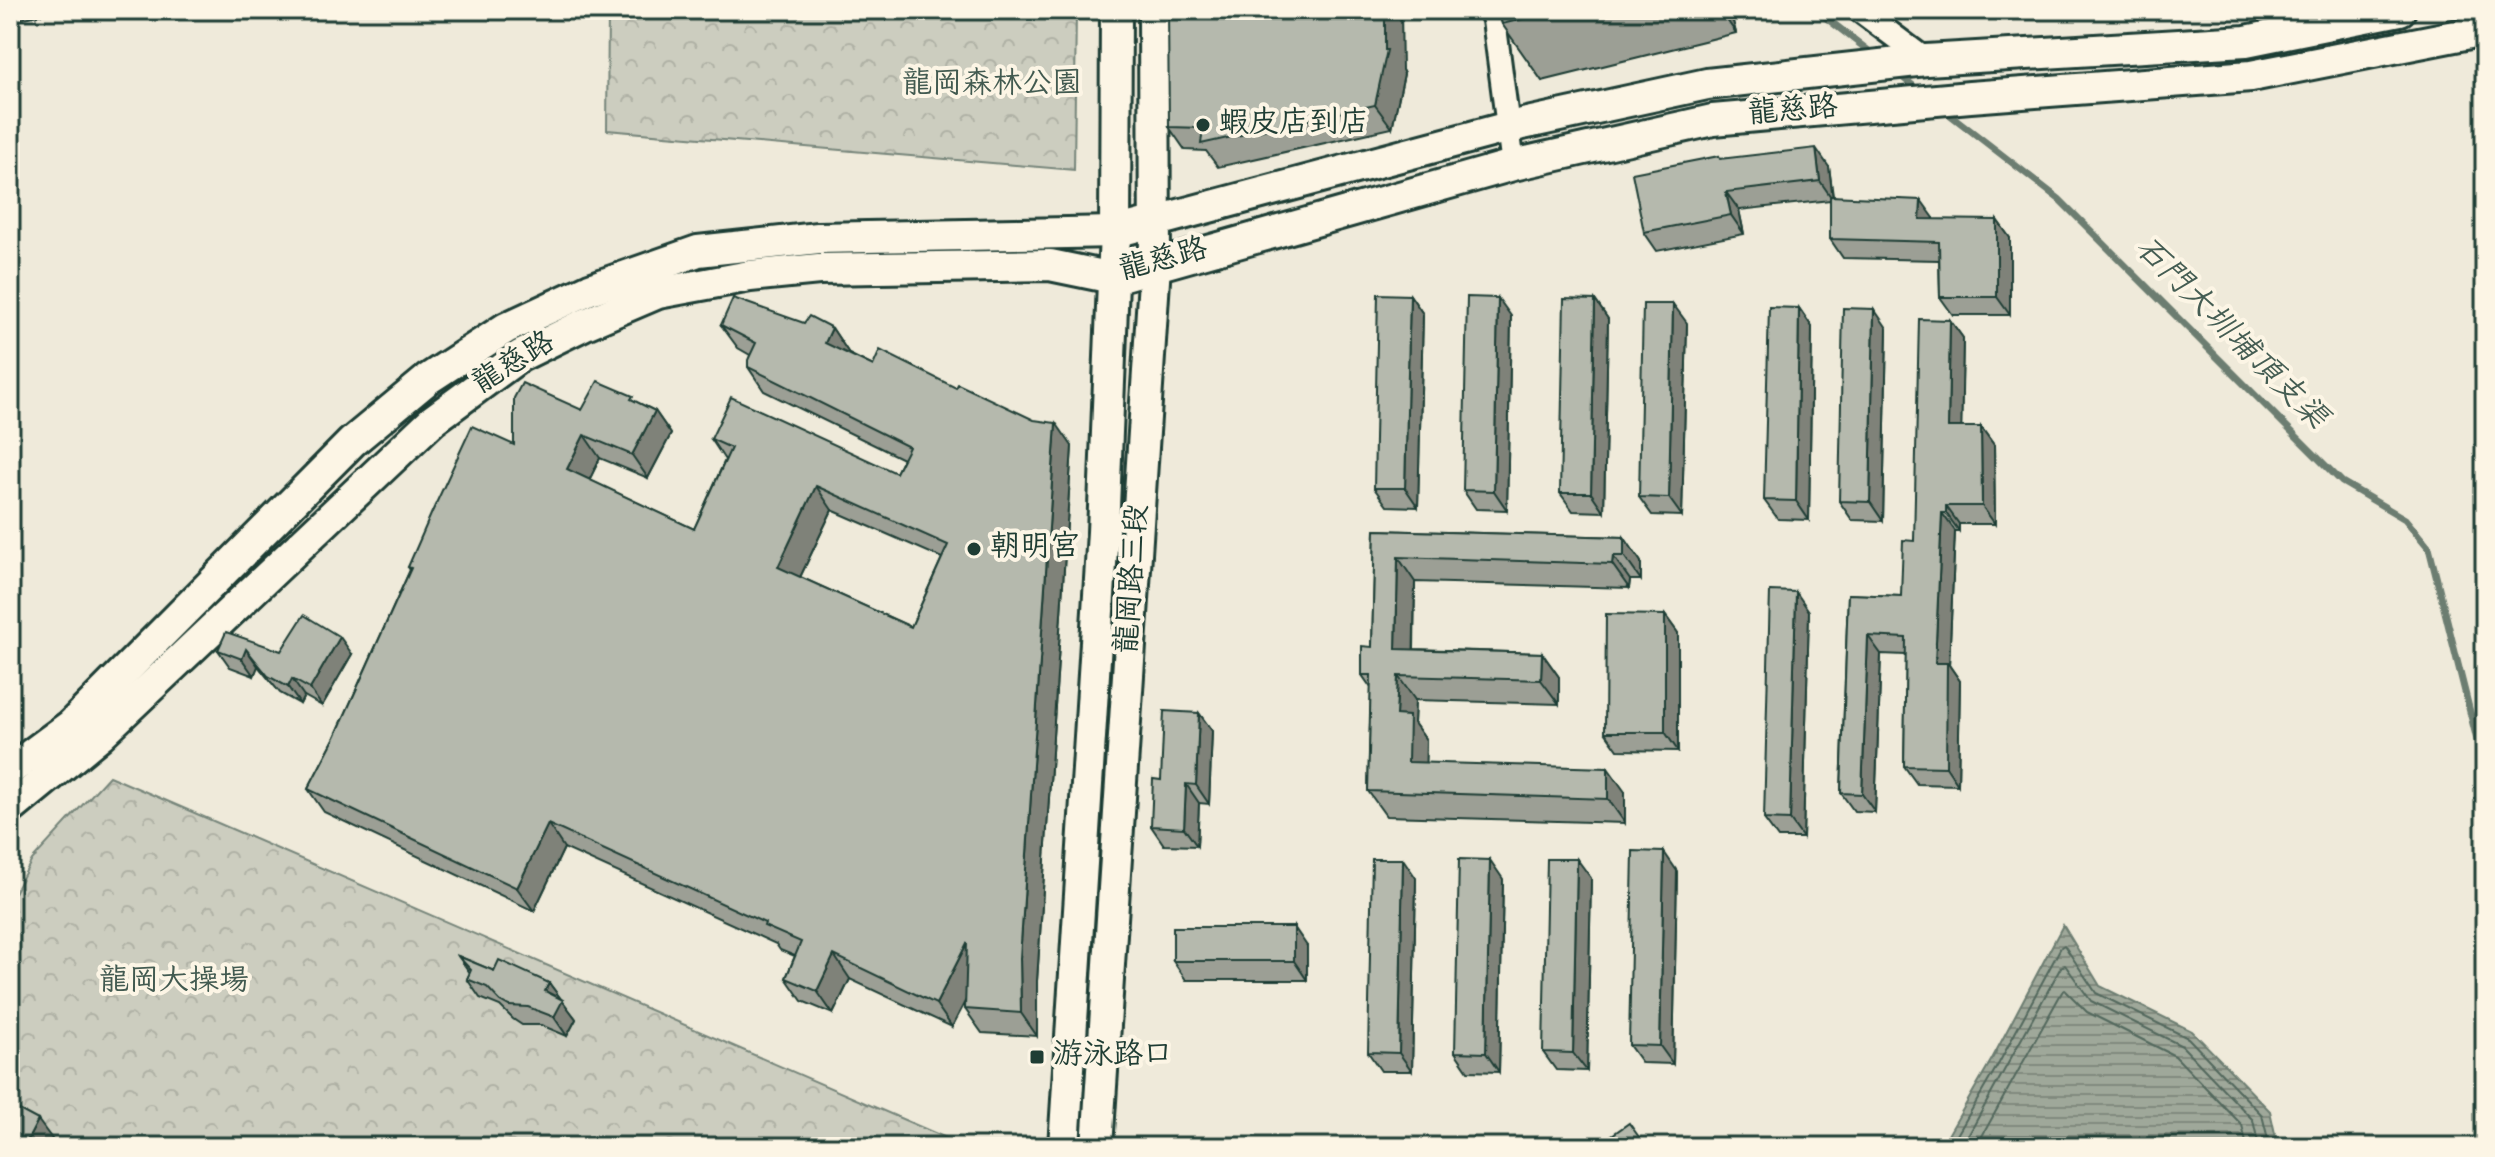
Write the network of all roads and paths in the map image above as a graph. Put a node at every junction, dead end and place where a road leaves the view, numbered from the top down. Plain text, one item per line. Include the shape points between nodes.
1 (1116, 10) edge
2 (1154, 10) edge
3 (1490, 10) edge
4 (1859, 10) edge
5 (2400, 10) edge
6 (2485, 30) edge
7 (1926, 60) junction
8 (1509, 127) junction
9 (1513, 165) junction
10 (1157, 220) junction
11 (1115, 232) junction
12 (1155, 265) junction
13 (1113, 278) junction
14 (10, 770) edge
15 (10, 809) edge
16 (1064, 1147) edge
17 (1097, 1147) edge

1 - 11 street, 龍岡路三段
2 - 10 street, 龍岡路三段
3 - 8 street
4 - 7 street
5 - 7 street, 龍慈路 via 2246,41
6 - 9 street, 龍慈路 via 2251,76 1713,120
7 - 8 street, 龍慈路 via 1707,84
8 - 9 street
8 - 10 street, 龍慈路
9 - 12 street, 龍慈路
10 - 11 street, 龍慈路
10 - 12 street, 龍岡路三段
11 - 13 street, 龍岡路三段
11 - 14 street, 龍慈路 via 818,238 698,251 590,289 506,328 428,379 352,442 71,725
12 - 13 street, 龍慈路
12 - 17 street, 龍岡路三段
13 - 15 street, 龍慈路 via 1050,265 819,269 658,293 583,325 520,356 433,420 100,735
13 - 16 street, 龍岡路三段 via 1103,546

